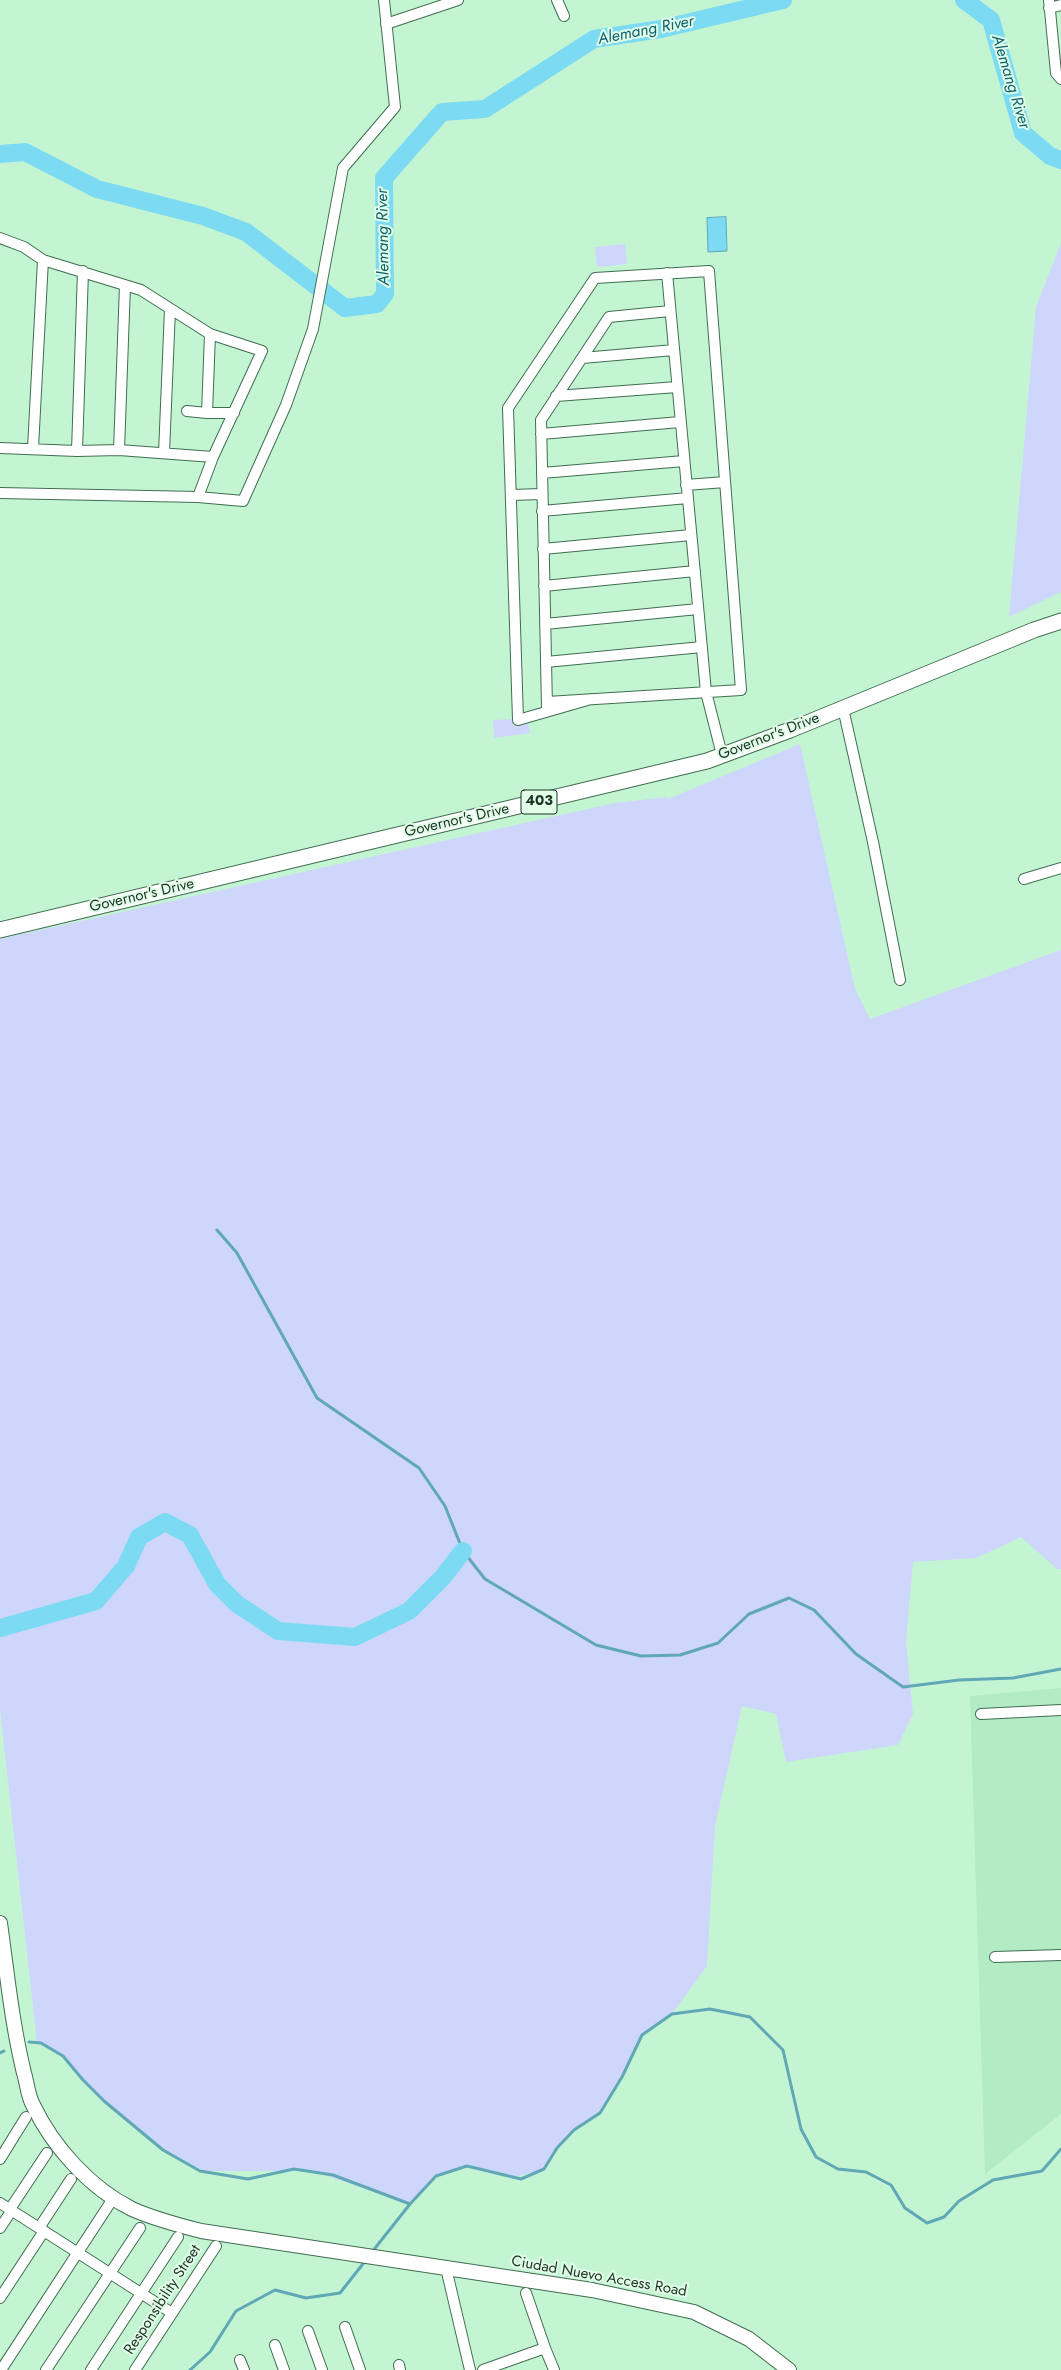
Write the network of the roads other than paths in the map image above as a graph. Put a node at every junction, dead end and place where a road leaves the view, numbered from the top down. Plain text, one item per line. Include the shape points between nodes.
1 (384, 0) edge
2 (458, 0) edge
3 (557, 0) edge
4 (1049, 4) edge
5 (1061, 5) edge
6 (564, 16) dead end
7 (386, 24) junction
8 (1057, 51) edge
9 (1061, 79) edge
10 (0, 238) edge
11 (43, 260) junction
12 (83, 271) junction
13 (666, 273) junction
14 (125, 285) junction
15 (170, 309) junction
16 (670, 311) junction
17 (210, 334) junction
18 (674, 350) junction
19 (582, 358) junction
20 (677, 387) junction
21 (556, 396) junction
22 (187, 411) dead end
23 (207, 412) junction
24 (234, 413) junction
25 (680, 422) junction
26 (541, 434) junction
27 (0, 448) edge
28 (33, 448) junction
29 (119, 450) junction
30 (77, 451) junction
31 (164, 453) junction
32 (213, 457) junction
33 (684, 461) junction
34 (542, 473) junction
35 (725, 482) junction
36 (686, 485) junction
37 (0, 493) edge
38 (542, 494) junction
39 (510, 495) junction
40 (198, 497) junction
41 (688, 498) junction
42 (542, 511) junction
43 (691, 535) junction
44 (543, 549) junction
45 (694, 571) junction
46 (544, 586) junction
47 (698, 609) junction
48 (1061, 621) edge
49 (545, 624) junction
50 (702, 648) junction
51 (546, 662) junction
52 (706, 692) junction
53 (547, 707) junction
54 (843, 708) junction
55 (722, 755) junction
56 (1061, 868) edge
57 (1024, 880) dead end
58 (0, 930) edge
59 (900, 980) dead end
60 (1061, 1710) edge
61 (981, 1714) dead end
62 (0, 1924) edge
63 (1061, 1955) edge
64 (995, 1957) dead end
65 (26, 2117) dead end
66 (47, 2153) dead end
67 (0, 2159) edge
68 (71, 2179) dead end
69 (114, 2197) junction
70 (0, 2203) edge
71 (11, 2209) junction
72 (0, 2228) edge
73 (140, 2228) dead end
74 (42, 2229) junction
75 (178, 2237) dead end
76 (216, 2246) dead end
77 (77, 2252) junction
78 (440, 2267) junction
79 (110, 2273) junction
80 (141, 2293) junction
81 (526, 2293) dead end
82 (0, 2298) edge
83 (172, 2313) junction
84 (345, 2327) dead end
85 (308, 2331) dead end
86 (275, 2345) dead end
87 (545, 2348) junction
88 (240, 2360) dead end
89 (1, 2370) edge
90 (46, 2370) edge
91 (91, 2370) edge
92 (135, 2370) edge
93 (244, 2370) edge
94 (284, 2370) edge
95 (322, 2370) edge
96 (360, 2370) edge
97 (470, 2370) edge
98 (483, 2370) edge
99 (554, 2370) edge
100 (789, 2370) edge

1 - 7 street
2 - 7 street
3 - 6 street
4 - 5 street
4 - 8 street
7 - 40 street via 395,107 343,168 313,329 286,405 243,501
8 - 9 street via 1056,73
10 - 11 street via 24,247
11 - 12 street
11 - 28 street
12 - 14 street
12 - 30 street
13 - 16 street
13 - 35 street via 710,271
13 - 39 street via 595,278 508,408
14 - 15 street via 141,290
14 - 29 street
15 - 17 street
15 - 31 street
16 - 18 street
16 - 19 street via 609,317
17 - 23 street
17 - 24 street via 262,351
18 - 19 street
18 - 20 street
19 - 21 street
20 - 21 street
20 - 25 street
21 - 26 street via 541,420
22 - 23 street
23 - 24 street
24 - 32 street
25 - 26 street
25 - 33 street
26 - 34 street
27 - 28 street
28 - 30 street
29 - 30 street
29 - 31 street
31 - 32 street
32 - 40 street
33 - 34 street
33 - 36 street
34 - 38 street
35 - 36 street
35 - 52 street via 741,690
36 - 41 street
37 - 40 street
38 - 39 street
38 - 42 street
39 - 53 street via 518,720
41 - 42 street
41 - 43 street
42 - 44 street
43 - 44 street
43 - 45 street
44 - 46 street
45 - 46 street
45 - 47 street
46 - 49 street
47 - 49 street
47 - 50 street
48 - 54 main road, Governor's Drive / 403
49 - 51 street
50 - 51 street
50 - 52 street
51 - 53 street
52 - 53 street via 591,699
52 - 55 street
54 - 55 main road, Governor's Drive / 403
54 - 59 street
55 - 58 main road, Governor's Drive / 403 via 654,775
56 - 57 street
60 - 61 street
62 - 69 street via 17,2038 32,2104 49,2134 71,2160 86,2176
63 - 64 street
65 - 67 street
66 - 71 street
68 - 74 street
69 - 77 street
69 - 78 street, Ciudad Nuevo Access Road via 131,2208 166,2222 201,2231
70 - 71 street
71 - 72 street
71 - 74 street
73 - 79 street
74 - 77 street
74 - 82 street
75 - 80 street
76 - 83 street, Responsibility Street
77 - 79 street
77 - 89 street
78 - 97 street
78 - 100 street, Ciudad Nuevo Access Road via 592,2290 694,2312 749,2338
79 - 80 street
79 - 90 street
80 - 83 street
80 - 91 street
81 - 87 street
83 - 92 street, Responsibility Street
84 - 96 street
85 - 95 street
86 - 94 street
87 - 98 street
87 - 99 street
88 - 93 street

